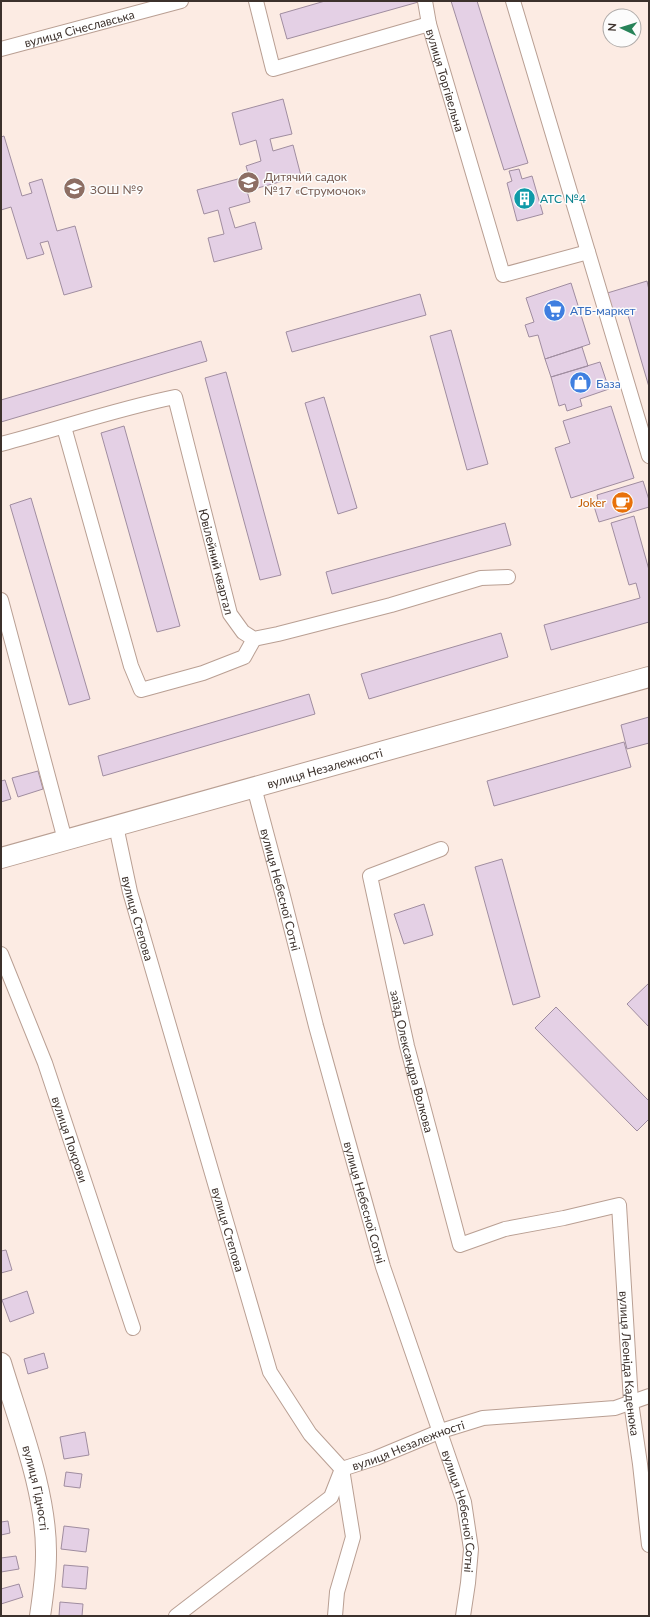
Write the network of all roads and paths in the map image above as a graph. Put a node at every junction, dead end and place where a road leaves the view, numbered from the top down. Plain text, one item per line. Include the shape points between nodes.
1 (182, 1) edge
2 (256, 1) edge
3 (425, 1) edge
4 (513, 1) edge
5 (429, 24) junction
6 (1, 49) edge
7 (588, 252) junction
8 (64, 427) junction
9 (1, 444) edge
10 (649, 456) edge
11 (508, 577) dead end
12 (1, 600) edge
13 (254, 639) junction
14 (649, 677) edge
15 (254, 787) junction
16 (116, 826) junction
17 (65, 840) junction
18 (441, 849) dead end
19 (1, 858) edge
20 (1, 954) edge
21 (619, 1205) joint
22 (132, 1328) dead end
23 (1, 1363) edge
24 (649, 1396) edge
25 (631, 1402) junction
26 (441, 1431) junction
27 (342, 1469) junction
28 (649, 1545) edge
29 (182, 1614) edge
30 (40, 1616) edge
31 (335, 1616) edge
32 (463, 1616) edge

1 - 6 street, вулиця Січеславська
2 - 5 street, вулиця Торгівельна via 273,69
3 - 5 street
4 - 7 street
5 - 7 street, вулиця Торгівельна via 503,275
7 - 10 street
8 - 9 street, Ювілейний квартал
8 - 13 street, Ювілейний квартал via 175,397 230,614 243,632
8 - 13 street via 131,666 141,690 202,673 244,657
11 - 13 street via 481,578 391,605
12 - 17 street
14 - 15 main road, вулиця Незалежності
15 - 16 main road, вулиця Незалежності
15 - 26 street, вулиця Небесної Сотні via 316,1026 383,1267
16 - 17 main road, вулиця Незалежності
16 - 27 street, вулиця Степова via 130,892 270,1372 310,1434
17 - 19 main road, вулиця Незалежності
18 - 21 street, заїзд Олександра Волкова via 370,876 407,1046 460,1245 505,1229
20 - 22 street, вулиця Покрови via 45,1063
21 - 25 street, вулиця Леоніда Каденюка
23 - 30 main road, вулиця Гідності via 42,1508 46,1555
24 - 25 street, вулиця Незалежності
25 - 26 street, вулиця Незалежності via 615,1408 483,1418
25 - 28 street, вулиця Леоніда Каденюка
26 - 27 street, вулиця Незалежності
26 - 32 street, вулиця Небесної Сотні via 464,1502 471,1549
27 - 29 street, вулиця Незалежності via 331,1497
27 - 31 street via 353,1537 337,1592

